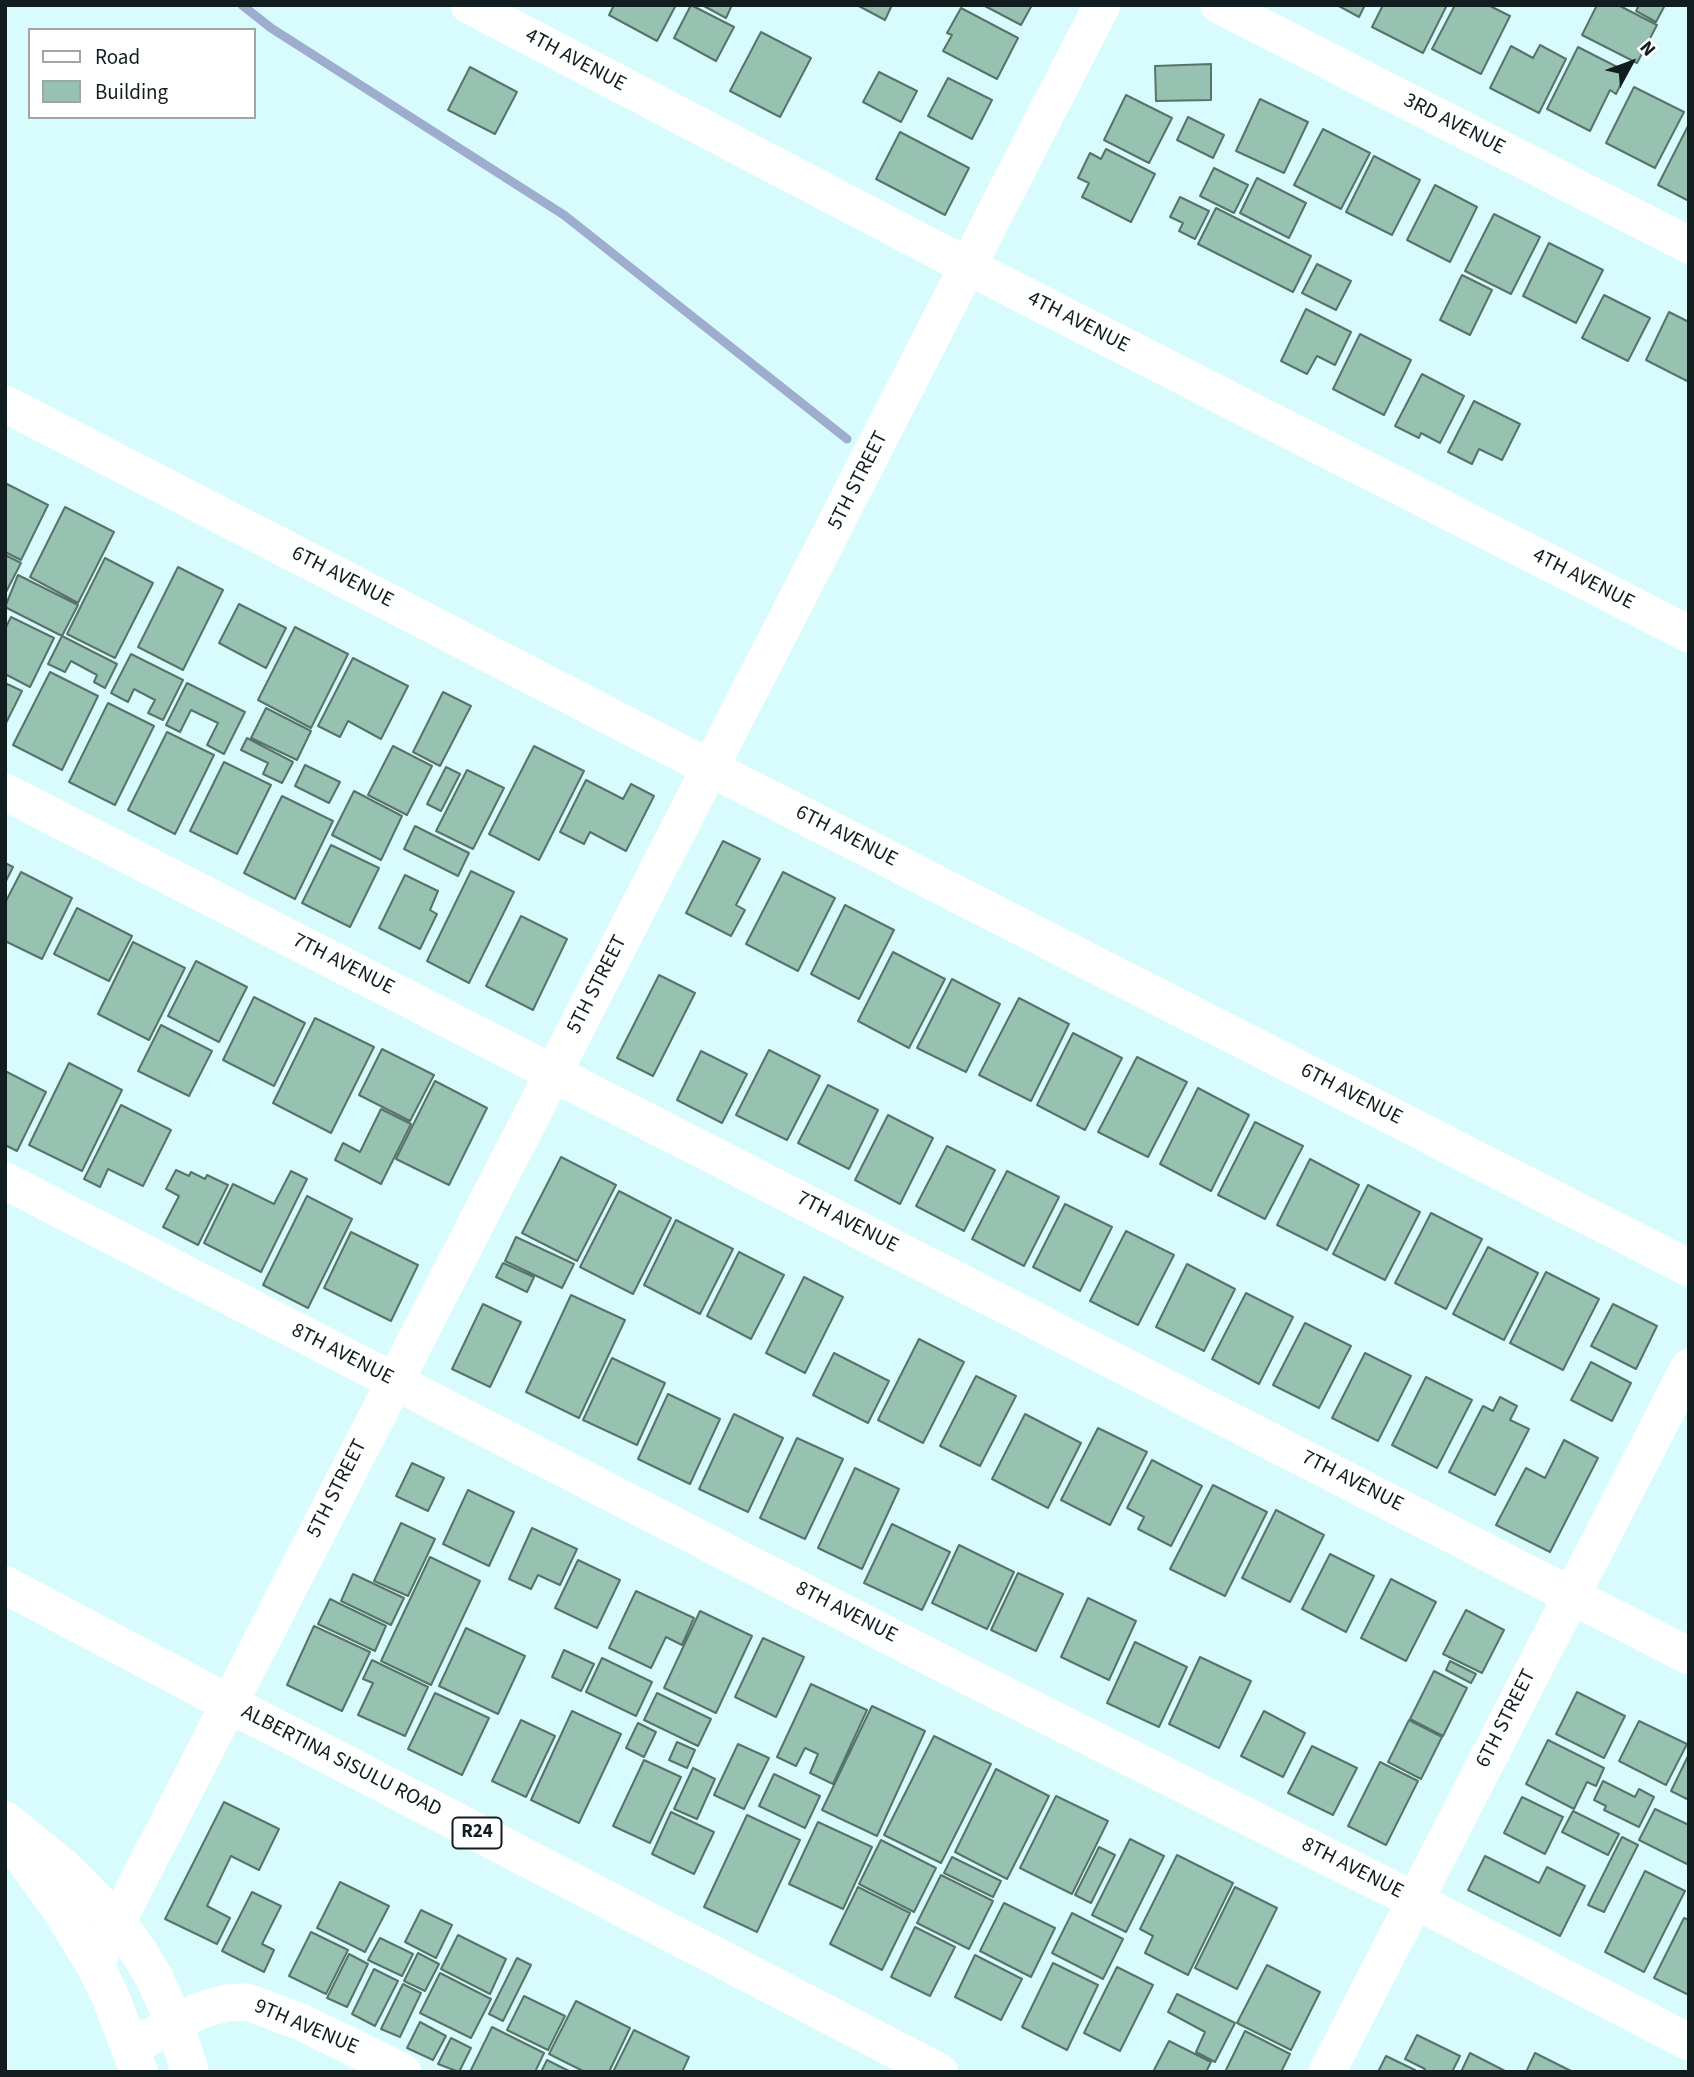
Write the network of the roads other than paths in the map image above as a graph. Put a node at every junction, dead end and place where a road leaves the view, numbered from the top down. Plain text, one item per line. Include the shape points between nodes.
1 (469, 5) edge
2 (1102, 5) edge
3 (1219, 5) edge
4 (1689, 245) edge
5 (969, 267) junction
6 (5, 404) edge
7 (1689, 634) edge
8 (710, 768) junction
9 (5, 792) edge
10 (553, 1072) junction
11 (5, 1181) edge
12 (1689, 1268) edge
13 (1689, 1367) edge
14 (394, 1382) junction
15 (9, 1588) edge
16 (1571, 1595) junction
17 (1689, 1656) edge
18 (228, 1703) junction
19 (5, 1820) edge
20 (5, 1832) edge
21 (1414, 1900) junction
22 (117, 1922) junction
23 (95, 1965) junction
24 (174, 2022) junction
25 (1689, 2042) edge
26 (135, 2059) edge
27 (190, 2072) edge
28 (404, 2072) edge
29 (939, 2072) edge
30 (1327, 2072) edge

1 - 5 street, 4TH AVENUE
2 - 5 street, 5TH STREET
3 - 4 street, 3RD AVENUE
5 - 7 street, 4TH AVENUE
5 - 8 street, 5TH STREET
6 - 8 street, 6TH AVENUE
8 - 10 street, 5TH STREET
8 - 12 street, 6TH AVENUE
9 - 10 street, 7TH AVENUE
10 - 14 street, 5TH STREET
10 - 16 street, 7TH AVENUE
11 - 14 street, 8TH AVENUE
13 - 16 street, 6TH STREET
14 - 18 street, 5TH STREET
14 - 21 street, 8TH AVENUE
15 - 18 main road, ALBERTINA SISULU ROAD / R24
16 - 17 street, 7TH AVENUE
16 - 21 street, 6TH STREET
18 - 22 street, 5TH STREET
18 - 29 main road, ALBERTINA SISULU ROAD / R24
19 - 22 main road via 65,1869
20 - 23 main road
21 - 25 street, 8TH AVENUE
21 - 30 street, 6TH STREET
22 - 23 street, 5TH STREET
22 - 24 main road via 155,1979
23 - 26 main road
24 - 26 street, 9TH AVENUE
24 - 27 main road
24 - 28 street, 9TH AVENUE via 226,2003 247,2002 302,2022

